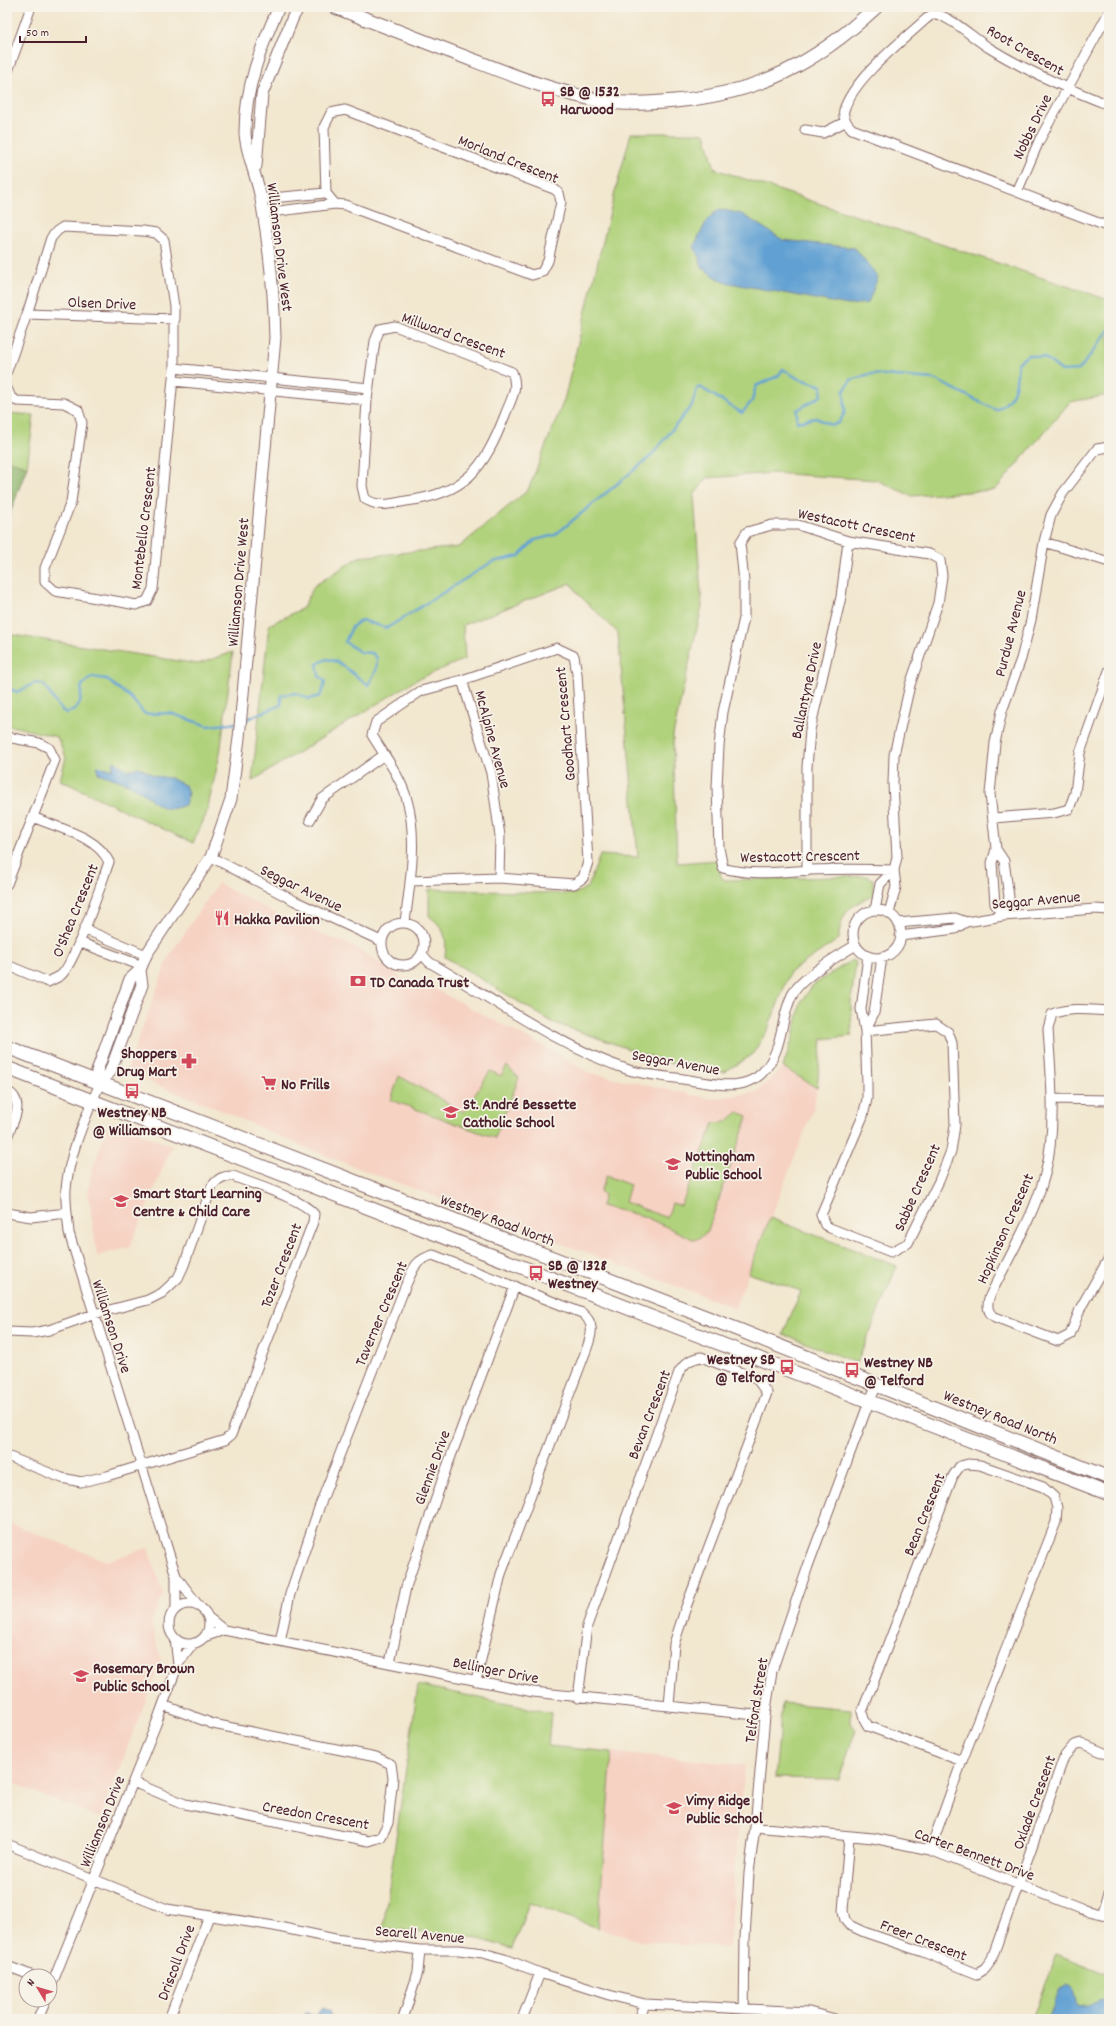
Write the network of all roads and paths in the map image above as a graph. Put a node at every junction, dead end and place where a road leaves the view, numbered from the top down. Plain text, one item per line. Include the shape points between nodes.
1 (31, 7) edge
2 (279, 7) edge
3 (299, 7) edge
4 (335, 7) edge
5 (876, 7) edge
6 (1109, 12) edge
7 (7, 74) edge
8 (1066, 89) junction
9 (1109, 105) edge
10 (845, 122) junction
11 (805, 130) dead end
12 (255, 174) junction
13 (1017, 192) junction
14 (326, 193) junction
15 (261, 199) junction
16 (335, 204) junction
17 (263, 213) junction
18 (1109, 227) edge
19 (27, 314) junction
20 (175, 319) junction
21 (174, 368) junction
22 (7, 371) edge
23 (173, 381) junction
24 (272, 385) junction
25 (7, 388) edge
26 (369, 388) junction
27 (367, 400) junction
28 (1109, 447) edge
29 (848, 541) junction
30 (1044, 542) junction
31 (1109, 562) edge
32 (1109, 671) edge
33 (462, 680) junction
34 (7, 737) edge
35 (384, 755) junction
36 (33, 817) junction
37 (994, 818) junction
38 (310, 820) dead end
39 (996, 849) junction
40 (211, 857) junction
41 (807, 870) junction
42 (894, 870) junction
43 (499, 878) junction
44 (410, 881) junction
45 (7, 884) edge
46 (875, 910) junction
47 (1109, 910) edge
48 (889, 913) junction
49 (1003, 916) junction
50 (405, 922) junction
51 (966, 922) junction
52 (898, 923) junction
53 (84, 929) junction
54 (900, 936) junction
55 (381, 941) junction
56 (79, 942) junction
57 (856, 945) junction
58 (422, 954) junction
59 (868, 956) junction
60 (882, 957) junction
61 (143, 963) junction
62 (7, 965) edge
63 (1109, 1011) edge
64 (865, 1031) junction
65 (7, 1047) edge
66 (7, 1068) edge
67 (100, 1083) junction
68 (7, 1091) edge
69 (1052, 1099) junction
70 (1109, 1100) edge
71 (93, 1101) junction
72 (7, 1137) edge
73 (67, 1213) junction
74 (7, 1214) edge
75 (1109, 1258) edge
76 (515, 1286) junction
77 (94, 1314) junction
78 (7, 1332) edge
79 (878, 1385) junction
80 (869, 1402) junction
81 (7, 1456) edge
82 (142, 1465) junction
83 (1109, 1478) edge
84 (1109, 1494) edge
85 (176, 1576) junction
86 (198, 1605) junction
87 (176, 1608) junction
88 (208, 1618) junction
89 (224, 1630) junction
90 (204, 1637) junction
91 (175, 1638) junction
92 (280, 1641) junction
93 (194, 1643) junction
94 (390, 1663) junction
95 (178, 1664) junction
96 (476, 1680) junction
97 (578, 1698) junction
98 (163, 1705) junction
99 (669, 1706) junction
100 (766, 1716) junction
101 (1109, 1755) edge
102 (962, 1761) junction
103 (133, 1782) junction
104 (755, 1827) junction
105 (849, 1837) junction
106 (7, 1844) edge
107 (930, 1850) junction
108 (94, 1878) junction
109 (1019, 1884) junction
110 (1109, 1894) edge
111 (1105, 1915) edge
112 (209, 1916) junction
113 (420, 1950) junction
114 (7, 1966) edge
115 (58, 1968) edge
116 (18, 1970) edge
117 (540, 1973) junction
118 (645, 2004) junction
119 (43, 2008) edge
120 (744, 2009) junction
121 (38, 2019) edge
122 (169, 2019) edge
123 (403, 2019) edge
124 (522, 2019) edge
125 (639, 2019) edge
126 (744, 2019) edge
127 (836, 2019) edge

1 - 7 street
2 - 12 street, Williamson Drive West via 266,35 248,90 245,133
3 - 12 street, Williamson Drive West via 262,94
4 - 5 main road via 536,84 604,101 652,103 706,98 750,87 784,73 826,49
6 - 8 street, Nobbs Drive
8 - 9 street, Root Crescent
8 - 10 street, Root Crescent via 990,48 947,17 934,13 858,84 844,111
8 - 13 street, Nobbs Drive via 1039,140
10 - 11 street via 823,133
10 - 13 street via 852,129
12 - 15 street, Williamson Drive West
13 - 18 street
14 - 15 street
14 - 16 street
14 - 16 street, Morland Crescent via 324,127 330,113 345,110 554,189 559,193 562,202 548,261 542,272 532,275 344,205
15 - 17 street, Williamson Drive West
16 - 17 street, Morland Crescent
17 - 24 street, Williamson Drive West via 274,292
19 - 20 street, Olsen Drive
19 - 20 street, Montebello Crescent via 51,238 57,231 70,228 156,233 164,240
19 - 22 street, Montebello Crescent
20 - 21 street, Montebello Crescent
21 - 23 street, Montebello Crescent
21 - 24 street
23 - 24 street
23 - 25 street, Montebello Crescent via 153,589 147,600 136,604 55,591 45,582 44,568 71,502 82,423 78,410 64,403 16,401 11,398
24 - 26 street
24 - 27 street
24 - 40 street, Williamson Drive West via 239,738 231,799
26 - 27 street, Millward Crescent
26 - 27 street, Millward Crescent via 374,341 380,329 395,326 512,372 516,381 516,387 494,442 483,462 468,478 446,493 418,500 376,505 365,499 362,486
28 - 30 street, Purdue Avenue via 1097,449 1063,493 1051,515
29 - 41 street, Ballantyne Drive via 841,597 810,730 807,766
29 - 41 street, Westacott Crescent via 798,525 772,525 747,532 740,543 744,618 723,712 719,746 719,848 724,868 738,872
29 - 42 street, Westacott Crescent via 929,554 940,560 942,576 938,603 910,685 894,755 897,857
30 - 31 street
30 - 37 street, Purdue Avenue via 1031,620 1002,711 995,743 990,794
32 - 37 street via 1080,753 1075,794 1069,808 1054,813
33 - 35 street, Goodhart Crescent via 422,691 376,722 372,735
33 - 43 street, McAlpine Avenue via 491,773 500,836
33 - 43 street, Goodhart Crescent via 557,648 574,656 588,855 583,878 574,884
34 - 36 street via 44,745 49,748 55,760
35 - 38 street via 322,799
35 - 44 street, Goodhart Crescent via 407,799 412,828
36 - 45 street
36 - 53 street, O'Shea Crescent via 92,842 104,852 109,862
37 - 39 street, Purdue Avenue
39 - 49 street, Purdue Avenue via 992,863 994,896 995,904
39 - 49 street, Purdue Avenue via 1004,861 1009,897
40 - 55 street, Seggar Avenue via 295,901
40 - 61 street, Williamson Drive West
41 - 42 street, Westacott Crescent
42 - 46 street via 880,884
42 - 48 street, Westacott Crescent via 896,887
43 - 44 street, Goodhart Crescent
44 - 50 street, Goodhart Crescent
46 - 48 street
46 - 57 street via 867,912 856,922 853,930
47 - 49 street, Seggar Avenue
48 - 52 street
49 - 51 street, Seggar Avenue
50 - 55 street via 387,930
50 - 58 street via 417,928 423,935 425,945
51 - 52 street, Seggar Avenue via 955,918
51 - 54 street, Seggar Avenue via 954,929
52 - 54 street
53 - 56 street, O'Shea Crescent
53 - 61 street
54 - 60 street via 894,949
55 - 58 street via 384,955 397,966 413,964
56 - 61 street
56 - 62 street, O'Shea Crescent via 68,966 60,976 48,982
57 - 58 street, Seggar Avenue via 801,983 792,994 774,1056 760,1075 739,1085 723,1085 630,1070 577,1048 536,1026 429,962
57 - 59 street
59 - 60 street
59 - 64 street, Sabbe Crescent via 861,1009
60 - 64 street, Sabbe Crescent via 874,1013
61 - 67 street via 142,985 110,1072
63 - 69 street, Hopkinson Crescent via 1074,1009 1052,1014 1048,1029
64 - 64 street, Sabbe Crescent via 867,1099 864,1116 821,1215 825,1225 830,1228 891,1252 899,1250 908,1242 951,1151 956,1125 952,1043 948,1032 936,1024
65 - 67 main road, Westney Road North
66 - 71 main road
67 - 71 street, Williamson Drive
67 - 79 main road, Westney Road North
68 - 72 street via 12,1093 18,1102 18,1108
69 - 70 street
69 - 75 street, Hopkinson Crescent via 1051,1140 1045,1174 1026,1222 989,1298 988,1310 995,1317 1058,1341 1070,1335 1081,1307
71 - 73 street, Williamson Drive via 68,1174
71 - 80 main road
73 - 74 street via 31,1216
73 - 77 street, Williamson Drive via 73,1249
76 - 92 street, Taverner Crescent via 433,1255 422,1258 415,1264 320,1505 290,1594
76 - 94 street, Glennie Drive via 419,1547 406,1587
76 - 96 street, Taverner Crescent via 582,1313 590,1318 592,1334 501,1574
77 - 78 street via 49,1330 32,1333
77 - 82 street, Williamson Drive
77 - 82 street, Tozer Crescent via 148,1300 172,1286 184,1265 212,1186 218,1178 233,1176 308,1207 314,1214 231,1435 225,1440
79 - 80 street, Telford Street
79 - 83 main road, Westney Road North
80 - 84 main road
80 - 100 street, Telford Street via 778,1649 772,1671
81 - 82 street via 62,1478 81,1482
82 - 85 street, Williamson Drive
85 - 86 street, Williamson Drive
85 - 87 street, Williamson Drive
86 - 87 street via 188,1603
86 - 88 street
87 - 91 street via 169,1622 170,1631
88 - 89 street, Bellinger Drive
88 - 90 street via 209,1628
89 - 90 street
89 - 92 street, Bellinger Drive
90 - 93 street
91 - 93 street via 184,1643
91 - 95 street, Williamson Drive
92 - 94 street, Bellinger Drive
93 - 95 street, Williamson Drive
94 - 96 street, Bellinger Drive
95 - 98 street, Williamson Drive
96 - 97 street, Bellinger Drive
97 - 99 street, Bellinger Drive
97 - 99 street, Bevan Crescent via 587,1626 676,1379 685,1364 701,1357 756,1378 767,1393 674,1644
98 - 103 street, Williamson Drive
98 - 103 street, Creedon Crescent via 213,1724 376,1757 391,1764 393,1778 388,1823 381,1837 369,1841 186,1804
99 - 100 street, Bellinger Drive
100 - 104 street, Telford Street
101 - 109 street, Oxlade Crescent via 1081,1743 1074,1744 1064,1757
102 - 102 street, Bean Crescent via 1056,1522 1057,1508 1054,1497 1043,1488 980,1465 968,1464 960,1466 953,1476 862,1712 868,1726
102 - 107 street, Bean Crescent
103 - 108 street, Williamson Drive
104 - 105 street, Carter Bennett Drive
104 - 120 street, Telford Street via 748,1888
105 - 107 street, Carter Bennett Drive via 873,1838
105 - 109 street, Freer Crescent via 843,1912 849,1925 977,1974 985,1970 991,1961
106 - 108 street, Searell Avenue
107 - 109 street, Carter Bennett Drive
108 - 112 street, Searell Avenue via 168,1909
108 - 115 street, Williamson Drive
109 - 111 street, Carter Bennett Drive via 1081,1909
110 - 111 street
112 - 113 street, Searell Avenue via 334,1939
112 - 122 street, Driscoll Drive
113 - 117 street, Searell Avenue via 459,1950 482,1954 508,1960
113 - 123 street via 418,1972
114 - 116 street
117 - 118 street, Searell Avenue
117 - 124 street
118 - 120 street, Searell Avenue
118 - 125 street
119 - 121 street
120 - 126 street, Telford Street
120 - 127 street, Searell Avenue via 809,2012

